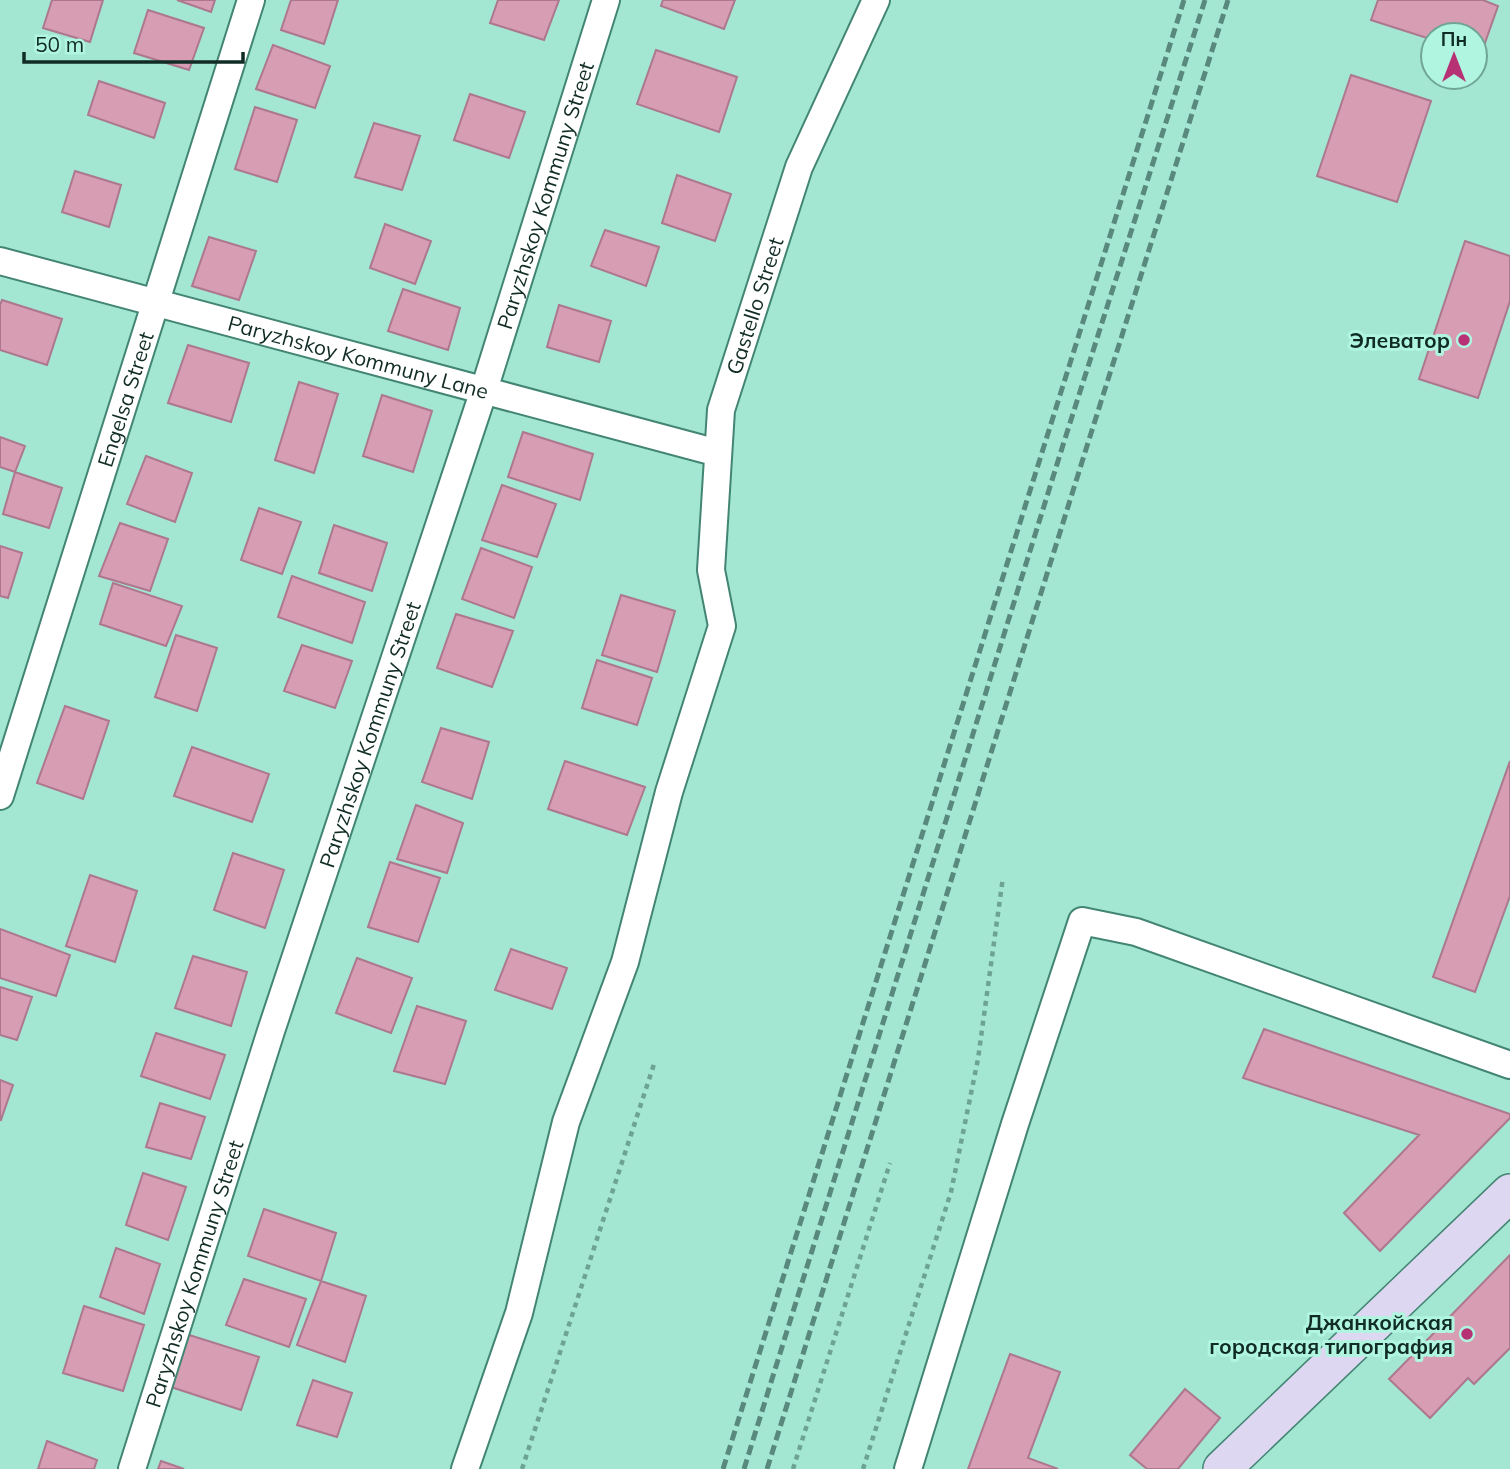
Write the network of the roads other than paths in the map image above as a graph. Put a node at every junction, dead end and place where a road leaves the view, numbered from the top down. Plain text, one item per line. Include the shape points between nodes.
1 (251, 0) edge
2 (606, 0) edge
3 (876, 0) edge
4 (0, 261) edge
5 (156, 303) junction
6 (484, 390) junction
7 (718, 453) junction
8 (0, 796) edge
9 (1510, 1065) edge
10 (1510, 1192) edge
11 (132, 1469) edge
12 (465, 1469) edge
13 (908, 1469) edge
14 (1222, 1469) edge

1 - 5 street, Engelsa Street
2 - 6 street, Paryzhskoy Kommuny Street
3 - 7 street, Gastello Street via 799,167 721,410
4 - 5 street, Paryzhskoy Kommuny Lane
5 - 6 street, Paryzhskoy Kommuny Lane
5 - 8 street, Engelsa Street
6 - 7 street, Paryzhskoy Kommuny Lane
6 - 11 street, Paryzhskoy Kommuny Street via 271,1031
7 - 12 street, Gastello Street via 711,570 722,626 669,792 625,962 566,1122 519,1313
9 - 13 street via 1136,932 1082,921
10 - 14 main road

